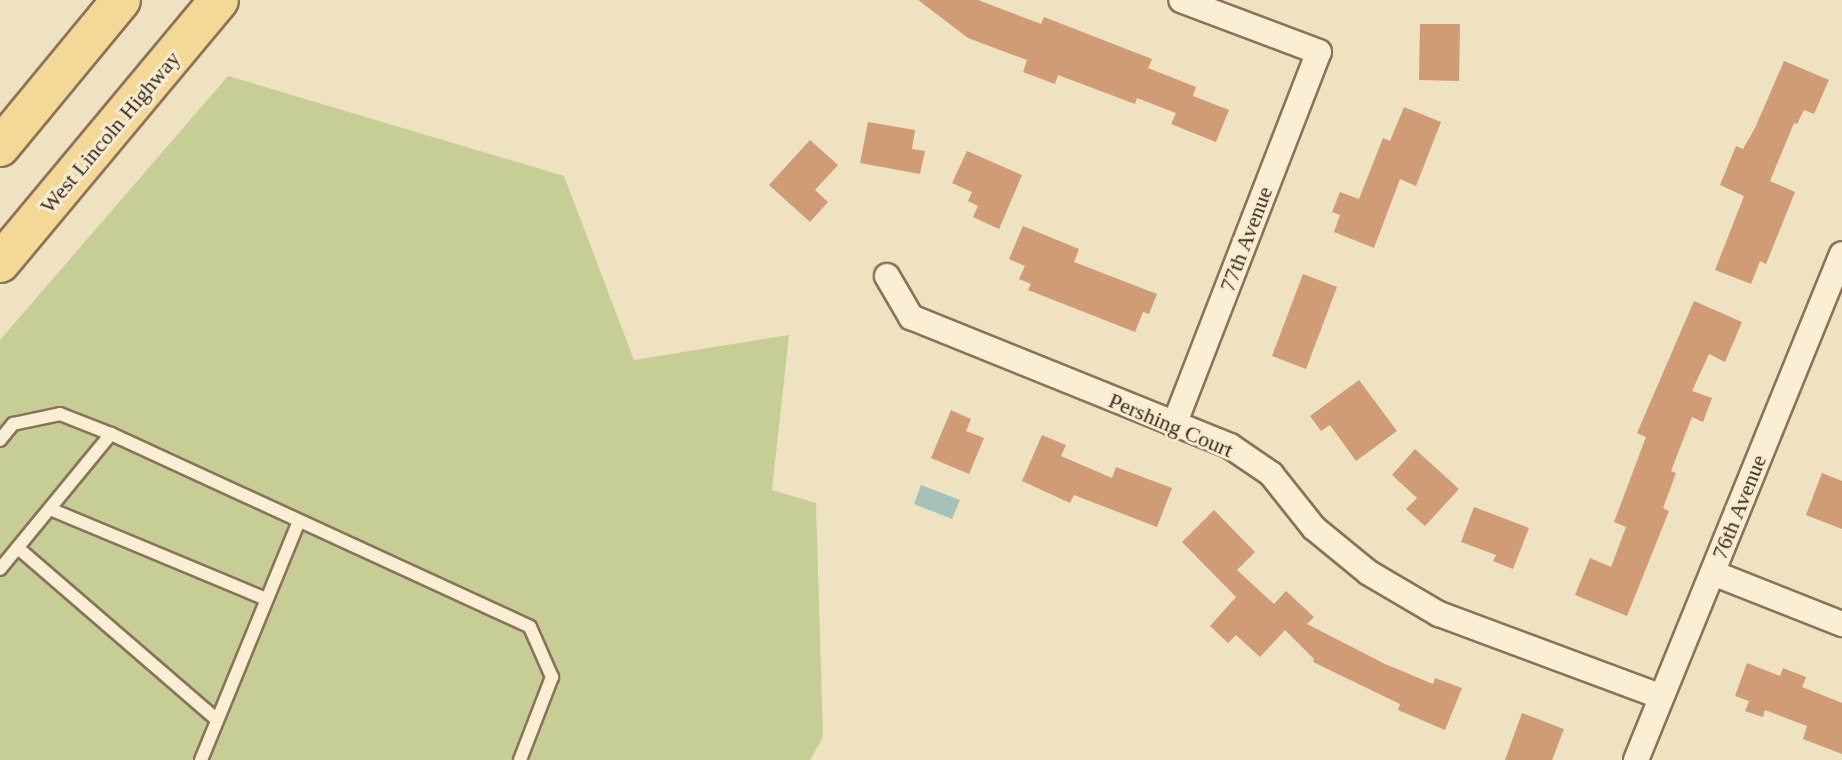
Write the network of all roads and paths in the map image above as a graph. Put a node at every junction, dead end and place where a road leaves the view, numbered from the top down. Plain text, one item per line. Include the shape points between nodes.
1 (121, 0) edge
2 (219, 0) edge
3 (1181, 0) edge
4 (0, 147) edge
5 (1842, 256) edge
6 (0, 263) edge
7 (887, 276) dead end
8 (1174, 425) junction
9 (111, 434) junction
10 (0, 440) edge
11 (50, 509) junction
12 (299, 521) junction
13 (18, 548) junction
14 (0, 569) edge
15 (1713, 573) junction
16 (266, 599) junction
17 (1842, 624) edge
18 (1660, 696) junction
19 (217, 720) junction
20 (201, 760) edge
21 (520, 760) edge
22 (1636, 760) edge

1 - 4 main road
2 - 6 main road, West Lincoln Highway
3 - 8 street, 77th Avenue via 1319,52
5 - 15 street, 76th Avenue
7 - 8 street, Pershing Court via 911,317
8 - 18 street, Pershing Court via 1230,446 1271,474 1314,528 1369,573 1439,614
9 - 10 lane via 60,414 13,424
9 - 11 lane
9 - 12 lane
11 - 13 lane
11 - 16 lane
12 - 16 lane
12 - 21 lane via 530,627 552,677
13 - 14 lane
13 - 19 lane
15 - 17 street
15 - 18 street, 76th Avenue
16 - 19 lane
18 - 22 street, 76th Avenue
19 - 20 lane

